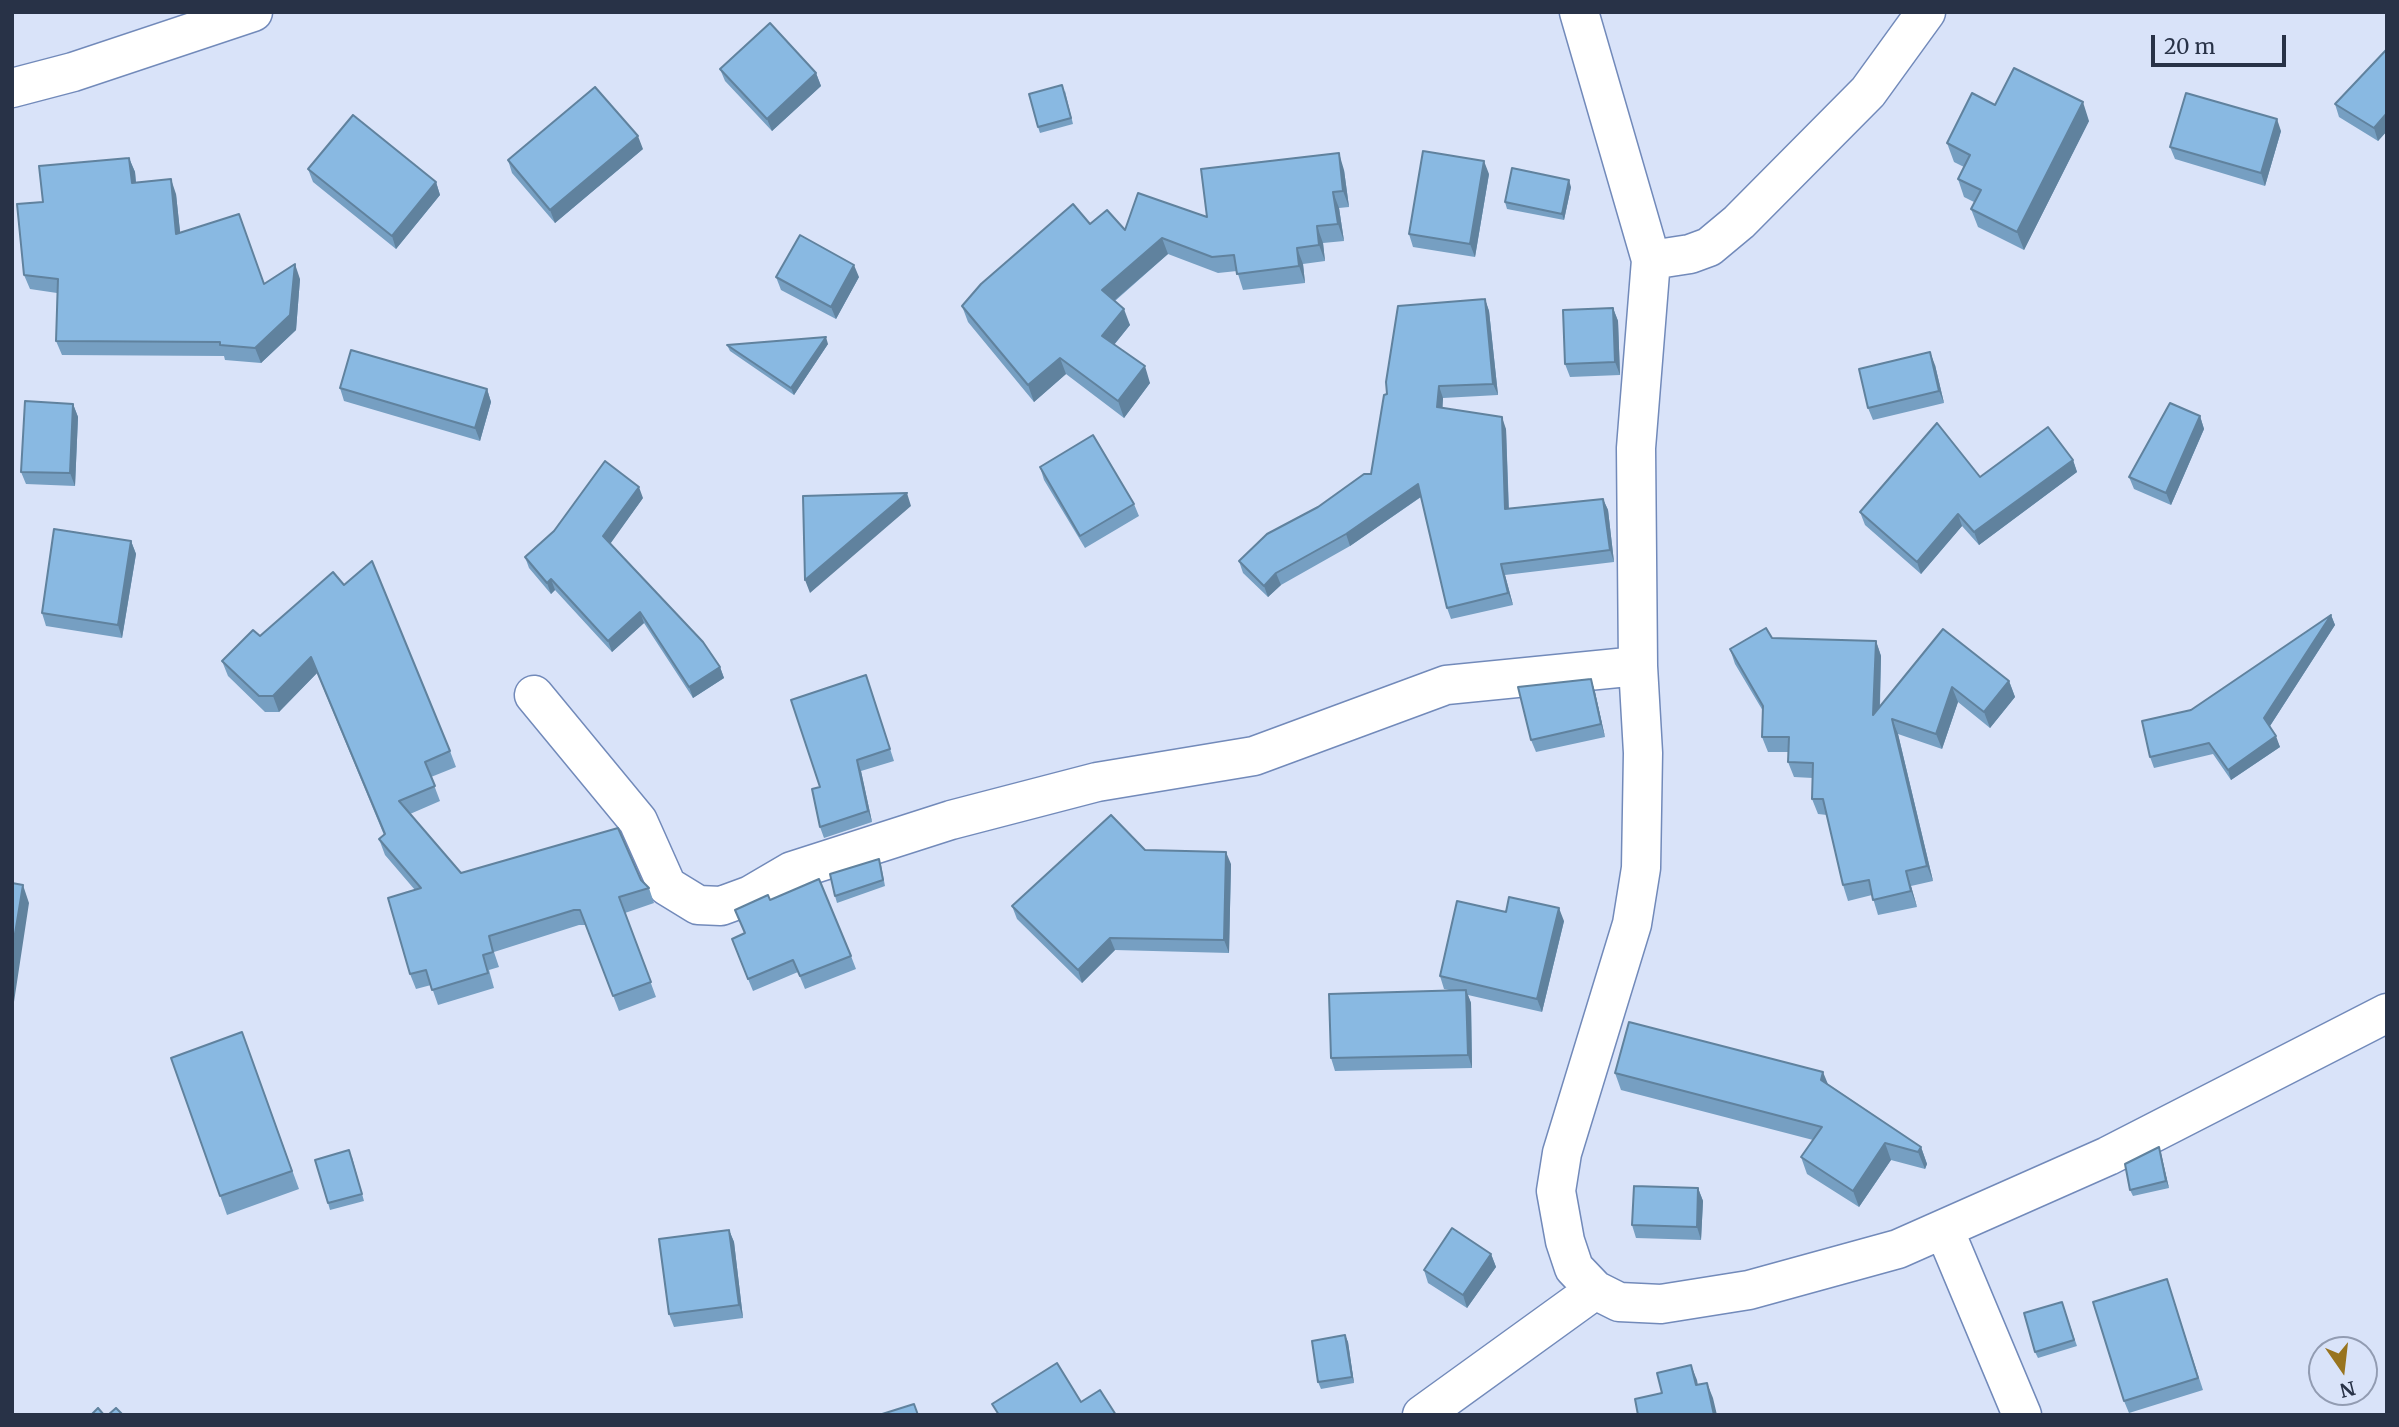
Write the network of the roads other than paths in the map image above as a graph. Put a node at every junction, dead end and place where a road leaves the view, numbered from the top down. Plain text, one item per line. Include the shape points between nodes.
1 (253, 12) edge
2 (1578, 12) edge
3 (1926, 12) edge
4 (12, 88) edge
5 (1651, 260) junction
6 (1638, 666) junction
7 (534, 695) dead end
8 (2387, 1013) edge
9 (1944, 1230) junction
10 (1595, 1290) junction
11 (1422, 1415) edge
12 (2022, 1415) edge

1 - 4 street
2 - 5 street
3 - 5 street via 1868,92 1739,222 1709,247
5 - 6 street via 1636,448
6 - 7 street via 1446,685 1254,756 1097,782 951,820 792,871 721,906 698,905 667,886 638,821
6 - 10 street via 1643,810 1633,924 1562,1153 1556,1191 1574,1268
8 - 9 street via 2108,1156
9 - 10 street via 1898,1249 1749,1290 1661,1304 1619,1302
9 - 12 street
10 - 11 street

